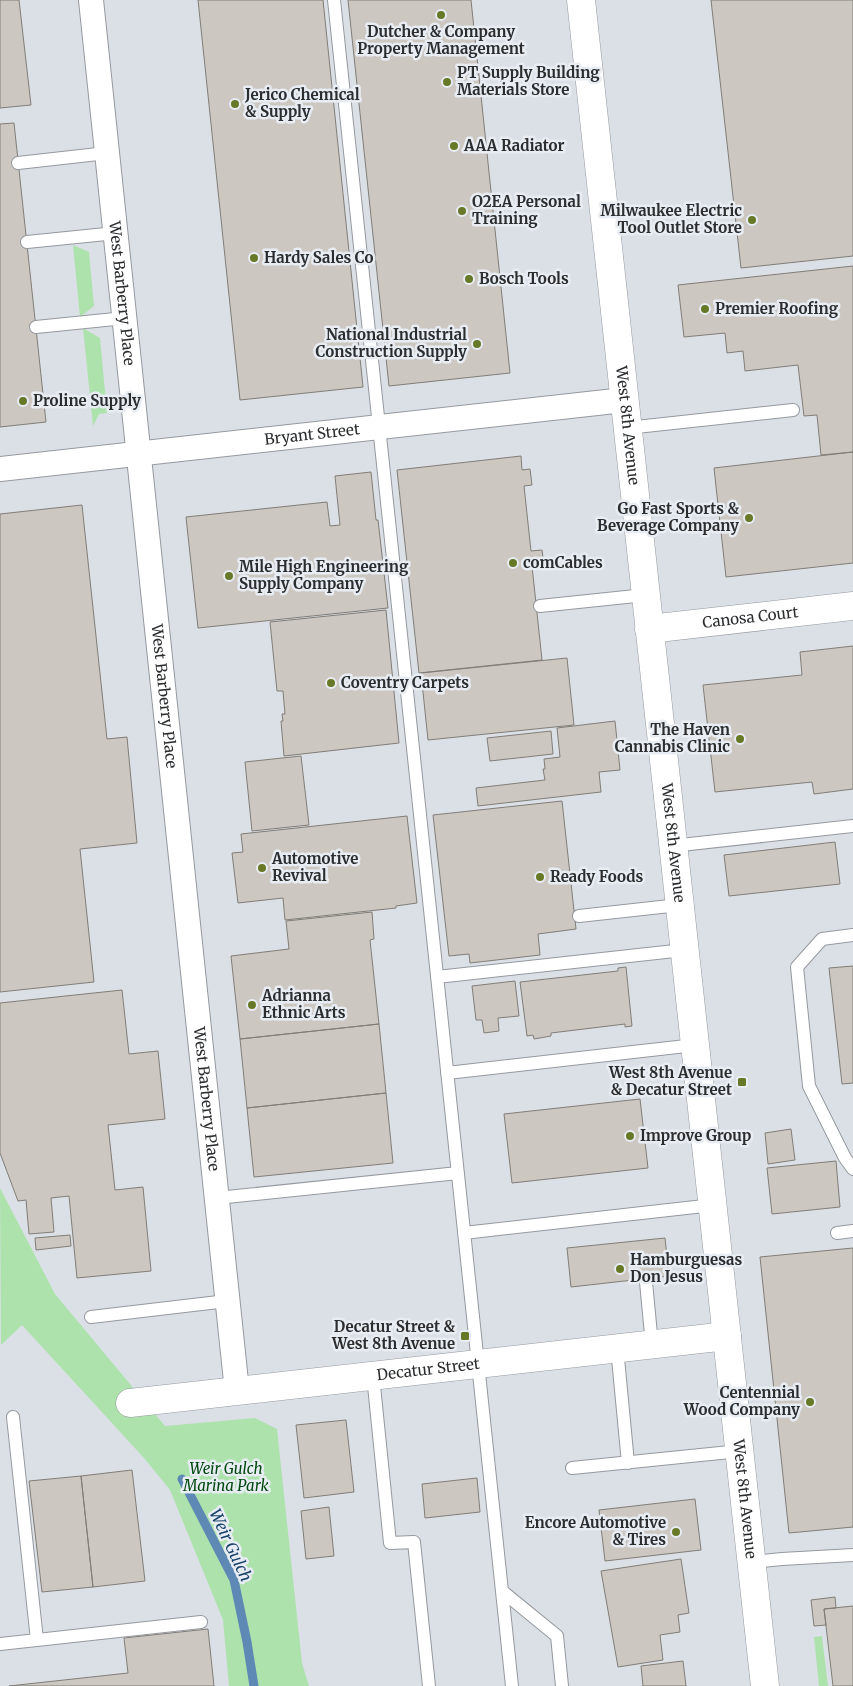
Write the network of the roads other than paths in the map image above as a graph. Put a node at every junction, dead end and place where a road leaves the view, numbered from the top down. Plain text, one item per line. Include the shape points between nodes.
1 (91, 0) edge
2 (334, 0) edge
3 (581, 0) edge
4 (107, 152) junction
5 (18, 163) dead end
6 (116, 233) junction
7 (27, 242) dead end
8 (125, 318) junction
9 (36, 327) dead end
10 (624, 400) junction
11 (793, 410) dead end
12 (380, 427) junction
13 (626, 428) junction
14 (139, 454) junction
15 (0, 469) edge
16 (645, 595) junction
17 (540, 606) dead end
18 (853, 606) edge
19 (649, 628) junction
20 (853, 826) edge
21 (672, 846) junction
22 (679, 905) junction
23 (579, 916) dead end
24 (853, 935) edge
25 (684, 950) junction
26 (437, 978) junction
27 (695, 1045) junction
28 (447, 1072) junction
29 (853, 1169) edge
30 (458, 1173) junction
31 (217, 1198) junction
32 (713, 1205) junction
33 (853, 1231) edge
34 (464, 1233) junction
35 (837, 1233) dead end
36 (646, 1282) dead end
37 (227, 1301) junction
38 (91, 1316) dead end
39 (727, 1336) junction
40 (652, 1345) junction
41 (617, 1348) junction
42 (478, 1364) junction
43 (373, 1376) junction
44 (237, 1392) junction
45 (130, 1404) dead end
46 (12, 1417) dead end
47 (740, 1451) junction
48 (628, 1463) junction
49 (572, 1468) dead end
50 (853, 1555) edge
51 (752, 1562) junction
52 (502, 1591) junction
53 (201, 1622) dead end
54 (37, 1640) junction
55 (0, 1644) edge
56 (429, 1686) edge
57 (512, 1686) edge
58 (562, 1686) edge
59 (765, 1686) edge

1 - 4 street, West Barberry Place
2 - 12 lane
3 - 10 main road, West 8th Avenue
4 - 5 lane
4 - 6 street, West Barberry Place
6 - 7 lane
6 - 8 street, West Barberry Place
8 - 9 lane
8 - 14 street, West Barberry Place
10 - 12 street, Bryant Street
10 - 13 main road, West 8th Avenue
11 - 13 lane
12 - 14 street, Bryant Street
12 - 26 lane
13 - 16 main road, West 8th Avenue
14 - 15 street, Bryant Street
14 - 31 street, West Barberry Place
16 - 17 lane
16 - 19 main road, West 8th Avenue
18 - 19 main road, Canosa Court
19 - 21 main road, West 8th Avenue
20 - 21 lane
21 - 22 main road, West 8th Avenue
22 - 23 lane
22 - 25 main road, West 8th Avenue
24 - 29 lane via 822,939 797,966 808,1086
25 - 26 lane
25 - 27 main road, West 8th Avenue
26 - 28 lane
27 - 28 lane
27 - 32 main road, West 8th Avenue
28 - 30 lane
30 - 31 lane
30 - 34 lane
31 - 37 street, West Barberry Place
32 - 34 lane
32 - 39 main road, West 8th Avenue
33 - 35 lane
34 - 42 lane
36 - 40 lane
37 - 38 lane
37 - 44 street, West Barberry Place
39 - 40 main road, Decatur Street
39 - 47 main road, West 8th Avenue
40 - 41 main road, Decatur Street
41 - 42 main road, Decatur Street
41 - 48 lane
42 - 43 main road, Decatur Street
42 - 52 lane
43 - 44 main road, Decatur Street
43 - 56 lane via 390,1543 414,1542
44 - 45 main road, Decatur Street
46 - 54 lane
47 - 48 lane
47 - 51 main road, West 8th Avenue
48 - 49 lane
50 - 51 lane
51 - 59 main road, West 8th Avenue
52 - 57 lane
52 - 58 lane via 557,1636
53 - 54 lane
54 - 55 lane

